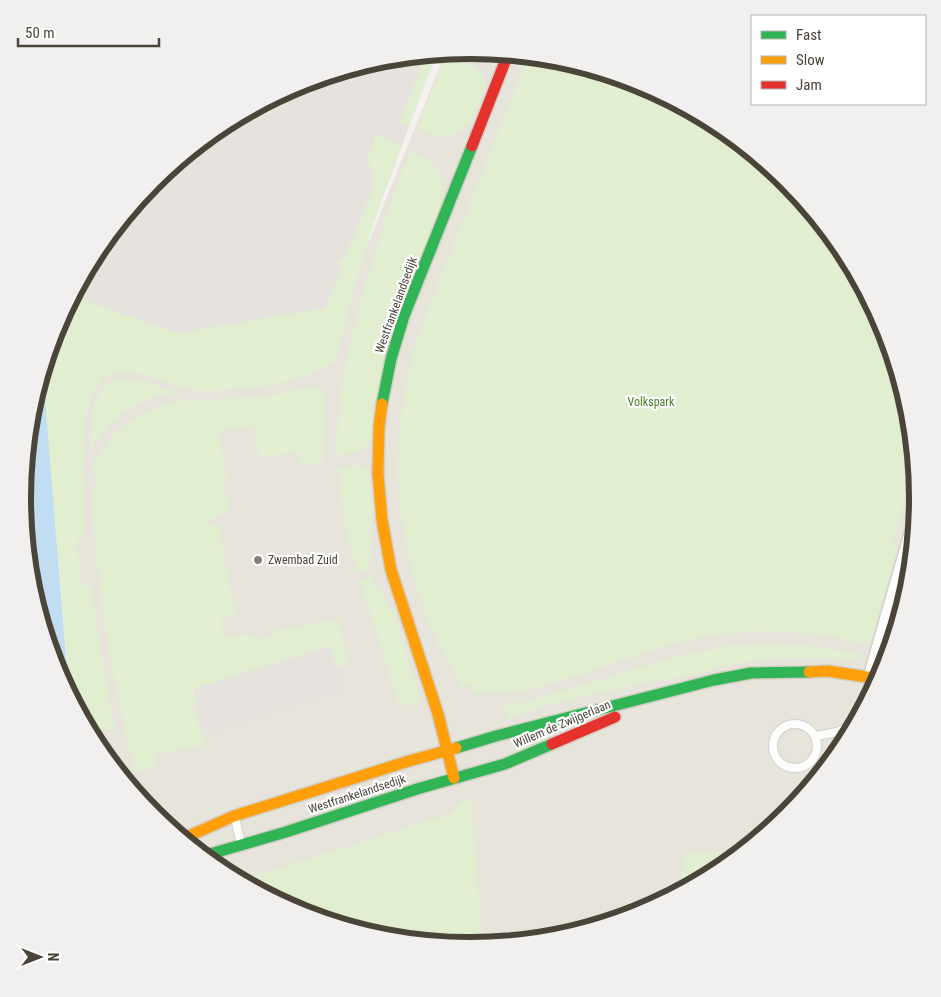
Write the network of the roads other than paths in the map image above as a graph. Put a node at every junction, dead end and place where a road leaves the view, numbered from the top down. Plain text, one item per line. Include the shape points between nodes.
1 (505, 61) edge
2 (904, 568) edge
3 (885, 643) edge
4 (871, 677) edge
5 (679, 690) junction
6 (845, 728) edge
7 (816, 736) junction
8 (447, 750) junction
9 (454, 778) junction
10 (234, 816) junction
11 (189, 836) edge
12 (242, 845) junction
13 (212, 854) edge

1 - 8 street, Westfrankelandsedijk via 404,316 391,359 379,427 382,520 391,570
2 - 3 street
4 - 5 street, Willem de Zwijgerlaan via 828,671 751,673
5 - 8 street, Willem de Zwijgerlaan
5 - 9 street, Willem de Zwijgerlaan via 505,764
6 - 7 lane
7 - 7 lane via 817,754 805,767 788,768 775,756 774,739 786,726 803,725
8 - 9 street, Westfrankelandsedijk
8 - 10 street, Westfrankelandsedijk
9 - 12 street, Westfrankelandsedijk
10 - 11 street, Westfrankelandsedijk
10 - 12 lane
12 - 13 street, Westfrankelandsedijk

